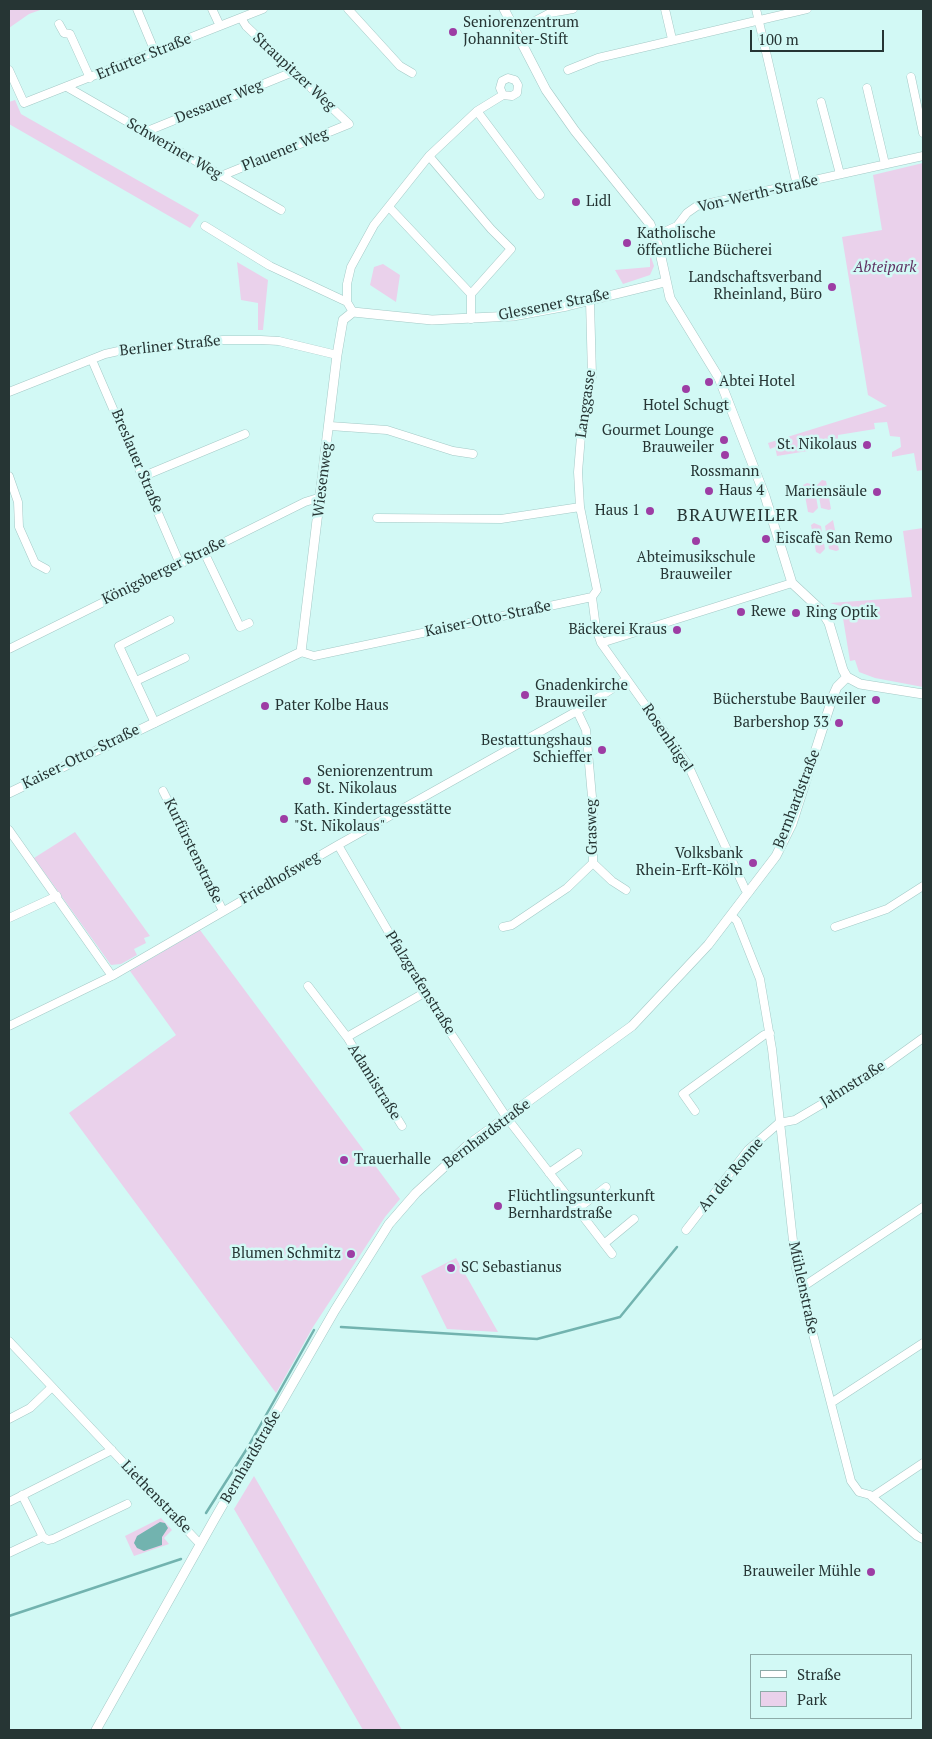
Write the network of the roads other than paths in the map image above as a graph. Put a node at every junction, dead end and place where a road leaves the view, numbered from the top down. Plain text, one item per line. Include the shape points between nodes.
1 (136, 9) edge
2 (212, 9) edge
3 (263, 9) edge
4 (348, 9) edge
5 (504, 9) edge
6 (573, 9) edge
7 (665, 9) edge
8 (756, 9) edge
9 (807, 9) edge
10 (241, 18) junction
11 (536, 21) dead end
12 (758, 21) junction
13 (59, 24) dead end
14 (220, 26) junction
15 (672, 39) junction
16 (155, 52) junction
17 (9, 70) edge
18 (568, 70) dead end
19 (294, 72) junction
20 (412, 73) dead end
21 (911, 77) dead end
22 (90, 78) junction
23 (67, 87) junction
24 (867, 88) dead end
25 (503, 95) dead end
26 (821, 102) dead end
27 (477, 111) junction
28 (349, 124) joint
29 (145, 132) junction
30 (923, 132) edge
31 (430, 156) junction
32 (923, 156) edge
33 (885, 164) junction
34 (840, 174) junction
35 (221, 176) junction
36 (797, 185) junction
37 (540, 195) dead end
38 (389, 207) junction
39 (281, 210) dead end
40 (205, 226) dead end
41 (655, 236) junction
42 (665, 282) junction
43 (471, 294) junction
44 (590, 301) junction
45 (348, 302) junction
46 (353, 312) junction
47 (471, 318) junction
48 (337, 355) junction
49 (92, 360) junction
50 (9, 392) edge
51 (330, 426) junction
52 (245, 434) dead end
53 (473, 454) dead end
54 (9, 476) edge
55 (144, 476) junction
56 (321, 497) junction
57 (580, 507) junction
58 (377, 518) dead end
59 (204, 552) junction
60 (180, 564) junction
61 (46, 569) dead end
62 (792, 583) junction
63 (592, 597) junction
64 (170, 620) dead end
65 (249, 623) dead end
66 (600, 643) junction
67 (9, 649) edge
68 (301, 652) junction
69 (185, 658) dead end
70 (847, 676) junction
71 (626, 680) junction
72 (136, 681) junction
73 (923, 694) edge
74 (577, 711) junction
75 (154, 723) junction
76 (163, 791) dead end
77 (9, 793) edge
78 (9, 830) edge
79 (338, 844) junction
80 (593, 862) junction
81 (923, 886) edge
82 (626, 890) dead end
83 (749, 892) junction
84 (57, 896) junction
85 (223, 911) junction
86 (732, 916) junction
87 (9, 918) edge
88 (503, 927) dead end
89 (835, 927) dead end
90 (112, 976) junction
91 (308, 986) dead end
92 (424, 993) junction
93 (9, 1026) edge
94 (770, 1033) junction
95 (347, 1037) junction
96 (923, 1038) edge
97 (695, 1111) dead end
98 (507, 1118) junction
99 (779, 1123) junction
100 (402, 1126) dead end
101 (578, 1153) dead end
102 (549, 1174) junction
103 (606, 1187) dead end
104 (923, 1208) edge
105 (576, 1210) junction
106 (634, 1219) dead end
107 (686, 1230) dead end
108 (605, 1243) junction
109 (612, 1254) dead end
110 (801, 1288) junction
111 (9, 1341) edge
112 (923, 1343) edge
113 (52, 1387) junction
114 (831, 1403) junction
115 (9, 1419) edge
116 (112, 1450) junction
117 (923, 1464) edge
118 (22, 1495) junction
119 (872, 1497) junction
120 (9, 1502) edge
121 (127, 1504) dead end
122 (42, 1536) junction
123 (923, 1539) edge
124 (200, 1544) junction
125 (9, 1553) edge
126 (96, 1730) edge

1 - 16 street
2 - 14 street
3 - 10 street, Erfurter Straße
4 - 20 street via 400,66
5 - 41 street via 546,90 646,217
6 - 11 street via 550,13
7 - 15 street
8 - 12 street
9 - 12 street
10 - 14 street, Erfurter Straße
10 - 19 street, Straupitzer Weg
12 - 15 street
12 - 36 street
13 - 22 street via 64,33 70,34
14 - 16 street, Erfurter Straße
15 - 18 street via 598,58
16 - 22 street, Erfurter Straße
17 - 23 street, Erfurter Straße via 24,103
19 - 28 street, Straupitzer Weg
19 - 29 street, Dessauer Weg
21 - 30 street
22 - 23 street, Erfurter Straße
23 - 29 street, Schweriner Weg
24 - 33 street
25 - 27 street
26 - 34 street
27 - 31 street
27 - 37 street
28 - 35 street, Plauener Weg
29 - 35 street, Schweriner Weg
31 - 38 street
31 - 43 street via 491,229 512,249
32 - 33 street, Von-Werth-Straße
33 - 34 street, Von-Werth-Straße
34 - 36 street, Von-Werth-Straße
35 - 39 street, Schweriner Weg
36 - 41 street, Von-Werth-Straße via 697,206 677,226
38 - 43 street
38 - 45 street via 374,225 351,267 347,284
40 - 45 street via 270,266
41 - 42 street
42 - 44 street, Glessener Straße
42 - 62 street via 674,307 718,378 765,496
43 - 47 street
44 - 47 street, Glessener Straße via 513,316
44 - 57 street, Langgasse via 592,376 580,454
45 - 46 street
46 - 47 street, Glessener Straße via 432,320
46 - 48 street, Wiesenweg via 344,320
48 - 49 street, Berliner Straße via 279,341 223,340 123,350
48 - 51 street, Wiesenweg
49 - 50 street, Berliner Straße
49 - 55 street, Breslauer Straße
51 - 53 street via 387,430
51 - 56 street, Wiesenweg
52 - 55 street
54 - 61 street via 18,502 19,527 35,563
55 - 60 street, Breslauer Straße
56 - 59 street, Königsberger Straße
56 - 68 street, Wiesenweg
57 - 58 street via 501,519
57 - 63 street, Langgasse via 597,590
59 - 60 street, Königsberger Straße
59 - 65 street via 240,628
60 - 67 street, Königsberger Straße
62 - 66 street
62 - 70 street via 821,610 829,623
63 - 66 street
63 - 68 street, Kaiser-Otto-Straße via 314,656
64 - 72 street, Kaiser-Otto-Straße via 119,646
66 - 71 street, Rosenhügel
68 - 75 street, Kaiser-Otto-Straße
69 - 72 street
70 - 73 street via 860,684
70 - 83 street, Bernhardstraße via 833,696 792,824 776,856
71 - 74 street, Friedhofsweg
71 - 83 street, Rosenhügel via 688,765
72 - 75 street, Kaiser-Otto-Straße
74 - 79 street, Friedhofsweg
74 - 80 street, Grasweg via 586,730 593,808
75 - 77 street, Kaiser-Otto-Straße
76 - 85 street, Kurfürstenstraße
78 - 84 street
79 - 85 street, Friedhofsweg
79 - 92 street, Pfalzgrafenstraße
80 - 82 street
80 - 88 street, Grasweg via 567,888 512,925
81 - 89 street via 887,909
83 - 86 street, Bernhardstraße
84 - 87 street
84 - 90 street
85 - 90 street, Friedhofsweg
86 - 94 street, Mühlenstraße via 756,964
86 - 98 street, Bernhardstraße via 632,1026
90 - 93 street, Friedhofsweg
91 - 95 street, Adamistraße
92 - 95 street, Adamistraße
92 - 98 street, Pfalzgrafenstraße
94 - 97 street via 683,1094
94 - 99 street, Mühlenstraße
95 - 100 street, Adamistraße
96 - 99 street, Jahnstraße via 872,1074 795,1120
98 - 102 street, Pfalzgrafenstraße
98 - 124 street, Bernhardstraße via 442,1168 389,1224
99 - 107 street, An der Ronne via 748,1150
99 - 110 street, Mühlenstraße
101 - 102 street
102 - 105 street, Pfalzgrafenstraße
103 - 105 street
104 - 110 street
105 - 108 street, Pfalzgrafenstraße
106 - 108 street
108 - 109 street, Pfalzgrafenstraße
110 - 114 street, Mühlenstraße
111 - 113 street, Liethenstraße
112 - 114 street
113 - 115 street via 30,1408
113 - 116 street, Liethenstraße
114 - 119 street, Mühlenstraße via 851,1481 859,1492
116 - 118 street, Liethenstraße
116 - 124 street, Liethenstraße
117 - 119 street
118 - 120 street, Liethenstraße
118 - 122 street
119 - 123 street, Mühlenstraße
121 - 122 street, Liethenstraße via 53,1539
122 - 125 street, Liethenstraße
124 - 126 street, Bernhardstraße

